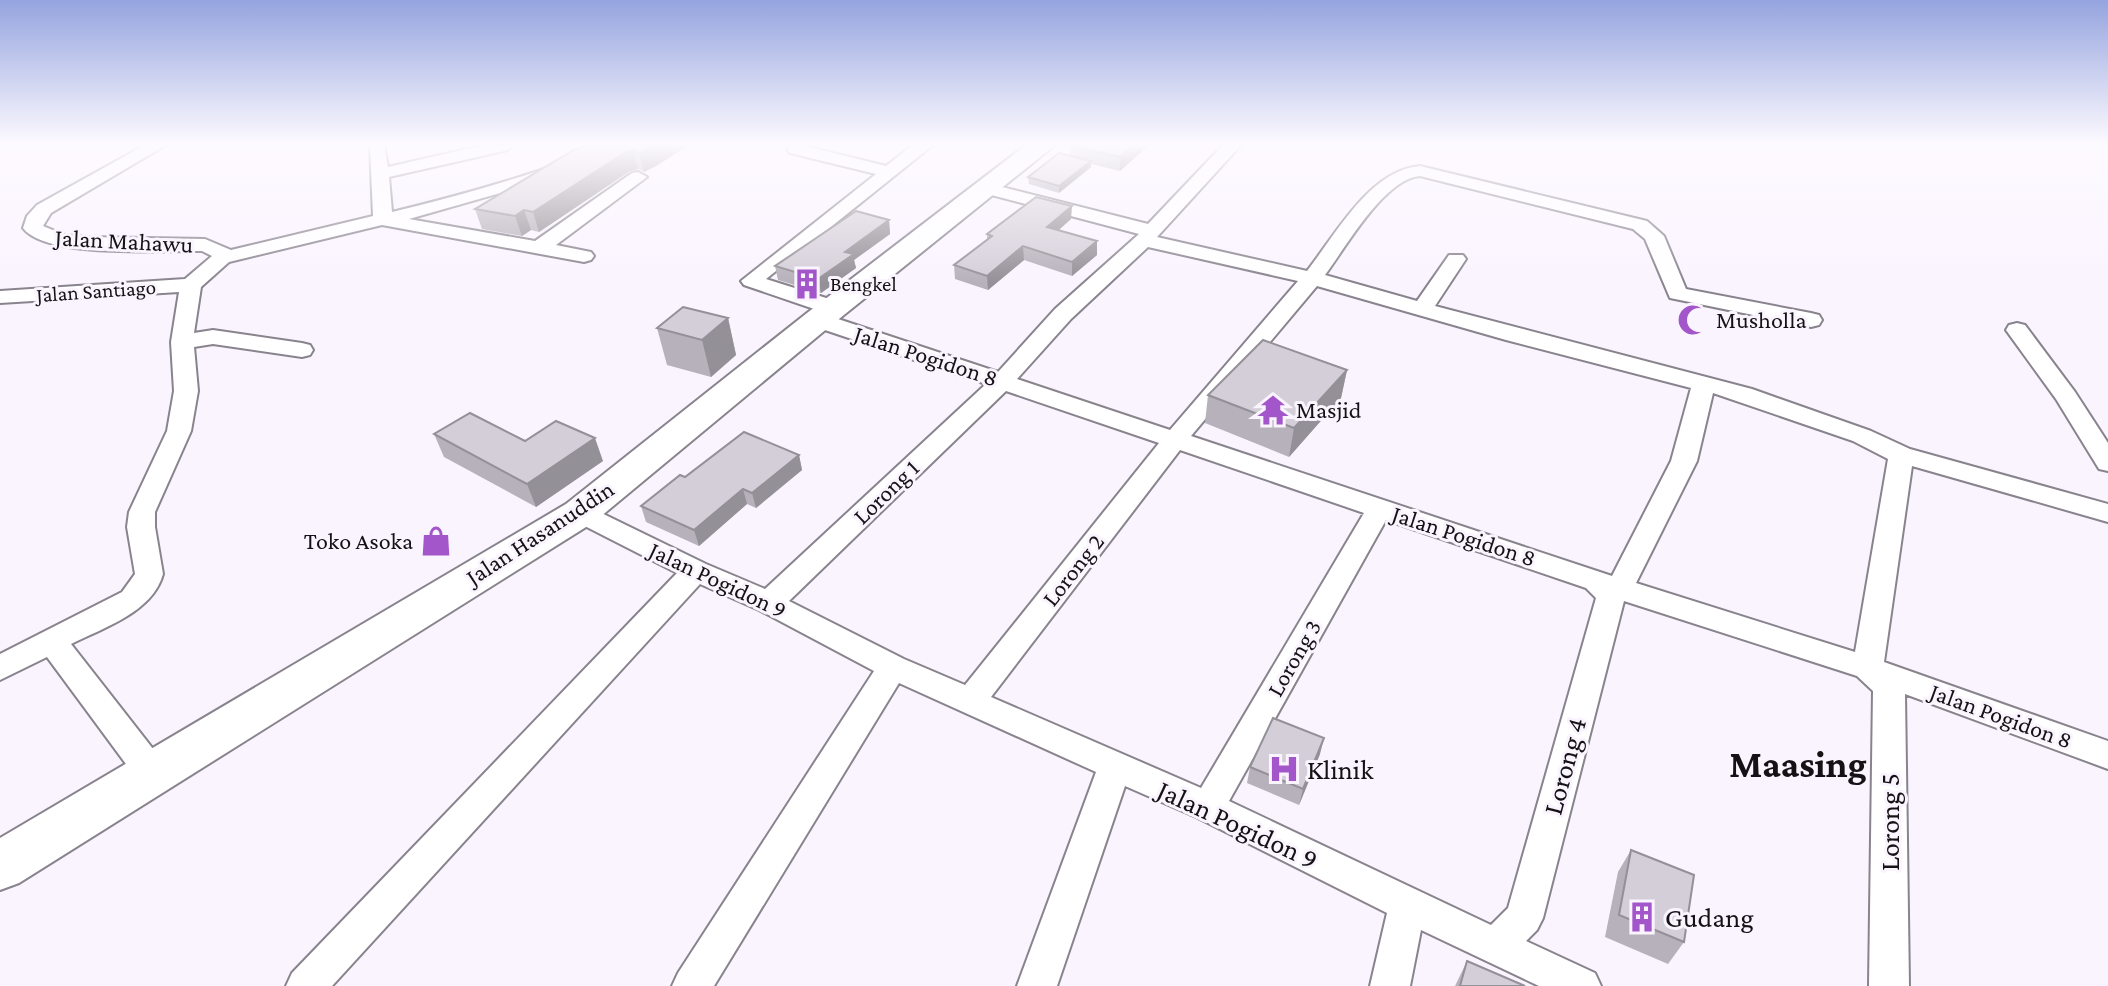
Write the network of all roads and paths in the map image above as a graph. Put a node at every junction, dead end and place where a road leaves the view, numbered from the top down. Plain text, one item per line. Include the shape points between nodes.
1 (76, 191) edge
2 (381, 191) edge
3 (491, 191) edge
4 (618, 191) edge
5 (864, 191) edge
6 (982, 191) edge
7 (996, 191) edge
8 (1189, 191) edge
9 (1379, 191) edge
10 (1502, 191) edge
11 (383, 220) junction
12 (1147, 235) junction
13 (539, 248) junction
14 (584, 256) dead end
15 (222, 258) junction
16 (1456, 258) dead end
17 (1312, 278) junction
18 (191, 285) junction
19 (0, 297) edge
20 (1422, 309) junction
21 (826, 314) junction
22 (1811, 320) dead end
23 (2017, 330) dead end
24 (182, 342) junction
25 (302, 350) dead end
26 (1003, 382) junction
27 (1704, 383) junction
28 (1175, 440) junction
29 (1901, 455) junction
30 (2108, 463) edge
31 (1380, 509) junction
32 (580, 513) junction
33 (2108, 513) edge
34 (696, 571) junction
35 (1608, 584) junction
36 (769, 603) junction
37 (52, 642) junction
38 (893, 667) junction
39 (0, 668) edge
40 (1868, 668) junction
41 (971, 700) junction
42 (2108, 755) edge
43 (1115, 768) junction
44 (152, 773) junction
45 (1208, 807) junction
46 (0, 866) edge
47 (1407, 905) junction
48 (1496, 946) junction
49 (306, 986) edge
50 (692, 986) edge
51 (1037, 986) edge
52 (1390, 986) edge
53 (1581, 986) edge
54 (1889, 986) edge

1 - 15 street, Jalan Mahawu via 44,209 33,228 44,237 85,243 205,245 217,248
2 - 11 street
3 - 11 street
4 - 13 street
5 - 21 street, Jalan Pogidon 8 via 751,281
6 - 21 highway, Jalan Hasanuddin
7 - 12 street
8 - 12 street, Lorong 1
9 - 17 street, Lorong 2
10 - 22 street, Lorong 2 via 1640,225 1654,236 1677,294
11 - 13 street
11 - 15 street
12 - 17 street
12 - 26 street, Lorong 1 via 1063,314
13 - 14 street
15 - 18 street, Jalan Mahawu
16 - 20 street
17 - 20 street
17 - 28 street, Lorong 2
18 - 19 street, Jalan Santiago
18 - 24 street, Jalan Mahawu
20 - 27 street
21 - 26 street, Jalan Pogidon 8
21 - 32 highway, Jalan Hasanuddin
23 - 30 street
24 - 25 street via 214,337
24 - 37 street, Jalan Mahawu via 186,391 179,431 142,512 147,581 132,599
26 - 28 street, Jalan Pogidon 8
26 - 36 street, Lorong 1
27 - 29 street via 1862,436
27 - 35 street via 1684,461
28 - 31 street, Jalan Pogidon 8
28 - 41 street, Lorong 2
29 - 33 street
29 - 40 street
31 - 35 street, Jalan Pogidon 8
31 - 45 street, Lorong 3
32 - 34 street, Jalan Pogidon 9
32 - 44 highway, Jalan Hasanuddin
34 - 36 street, Jalan Pogidon 9
34 - 49 street
35 - 40 street, Jalan Pogidon 8
35 - 48 street, Lorong 4 via 1611,595 1524,918
36 - 38 street, Jalan Pogidon 9
37 - 39 street, Jalan Mahawu
37 - 44 street
38 - 41 street, Jalan Pogidon 9
38 - 50 street
40 - 42 street, Jalan Pogidon 8
40 - 54 street, Lorong 5 via 1889,686
41 - 43 street, Jalan Pogidon 9
43 - 45 street, Jalan Pogidon 9
43 - 51 street
44 - 46 highway, Jalan Hasanuddin
45 - 47 street, Jalan Pogidon 9
47 - 48 street, Jalan Pogidon 9
47 - 52 street
48 - 53 street, Jalan Pogidon 9

